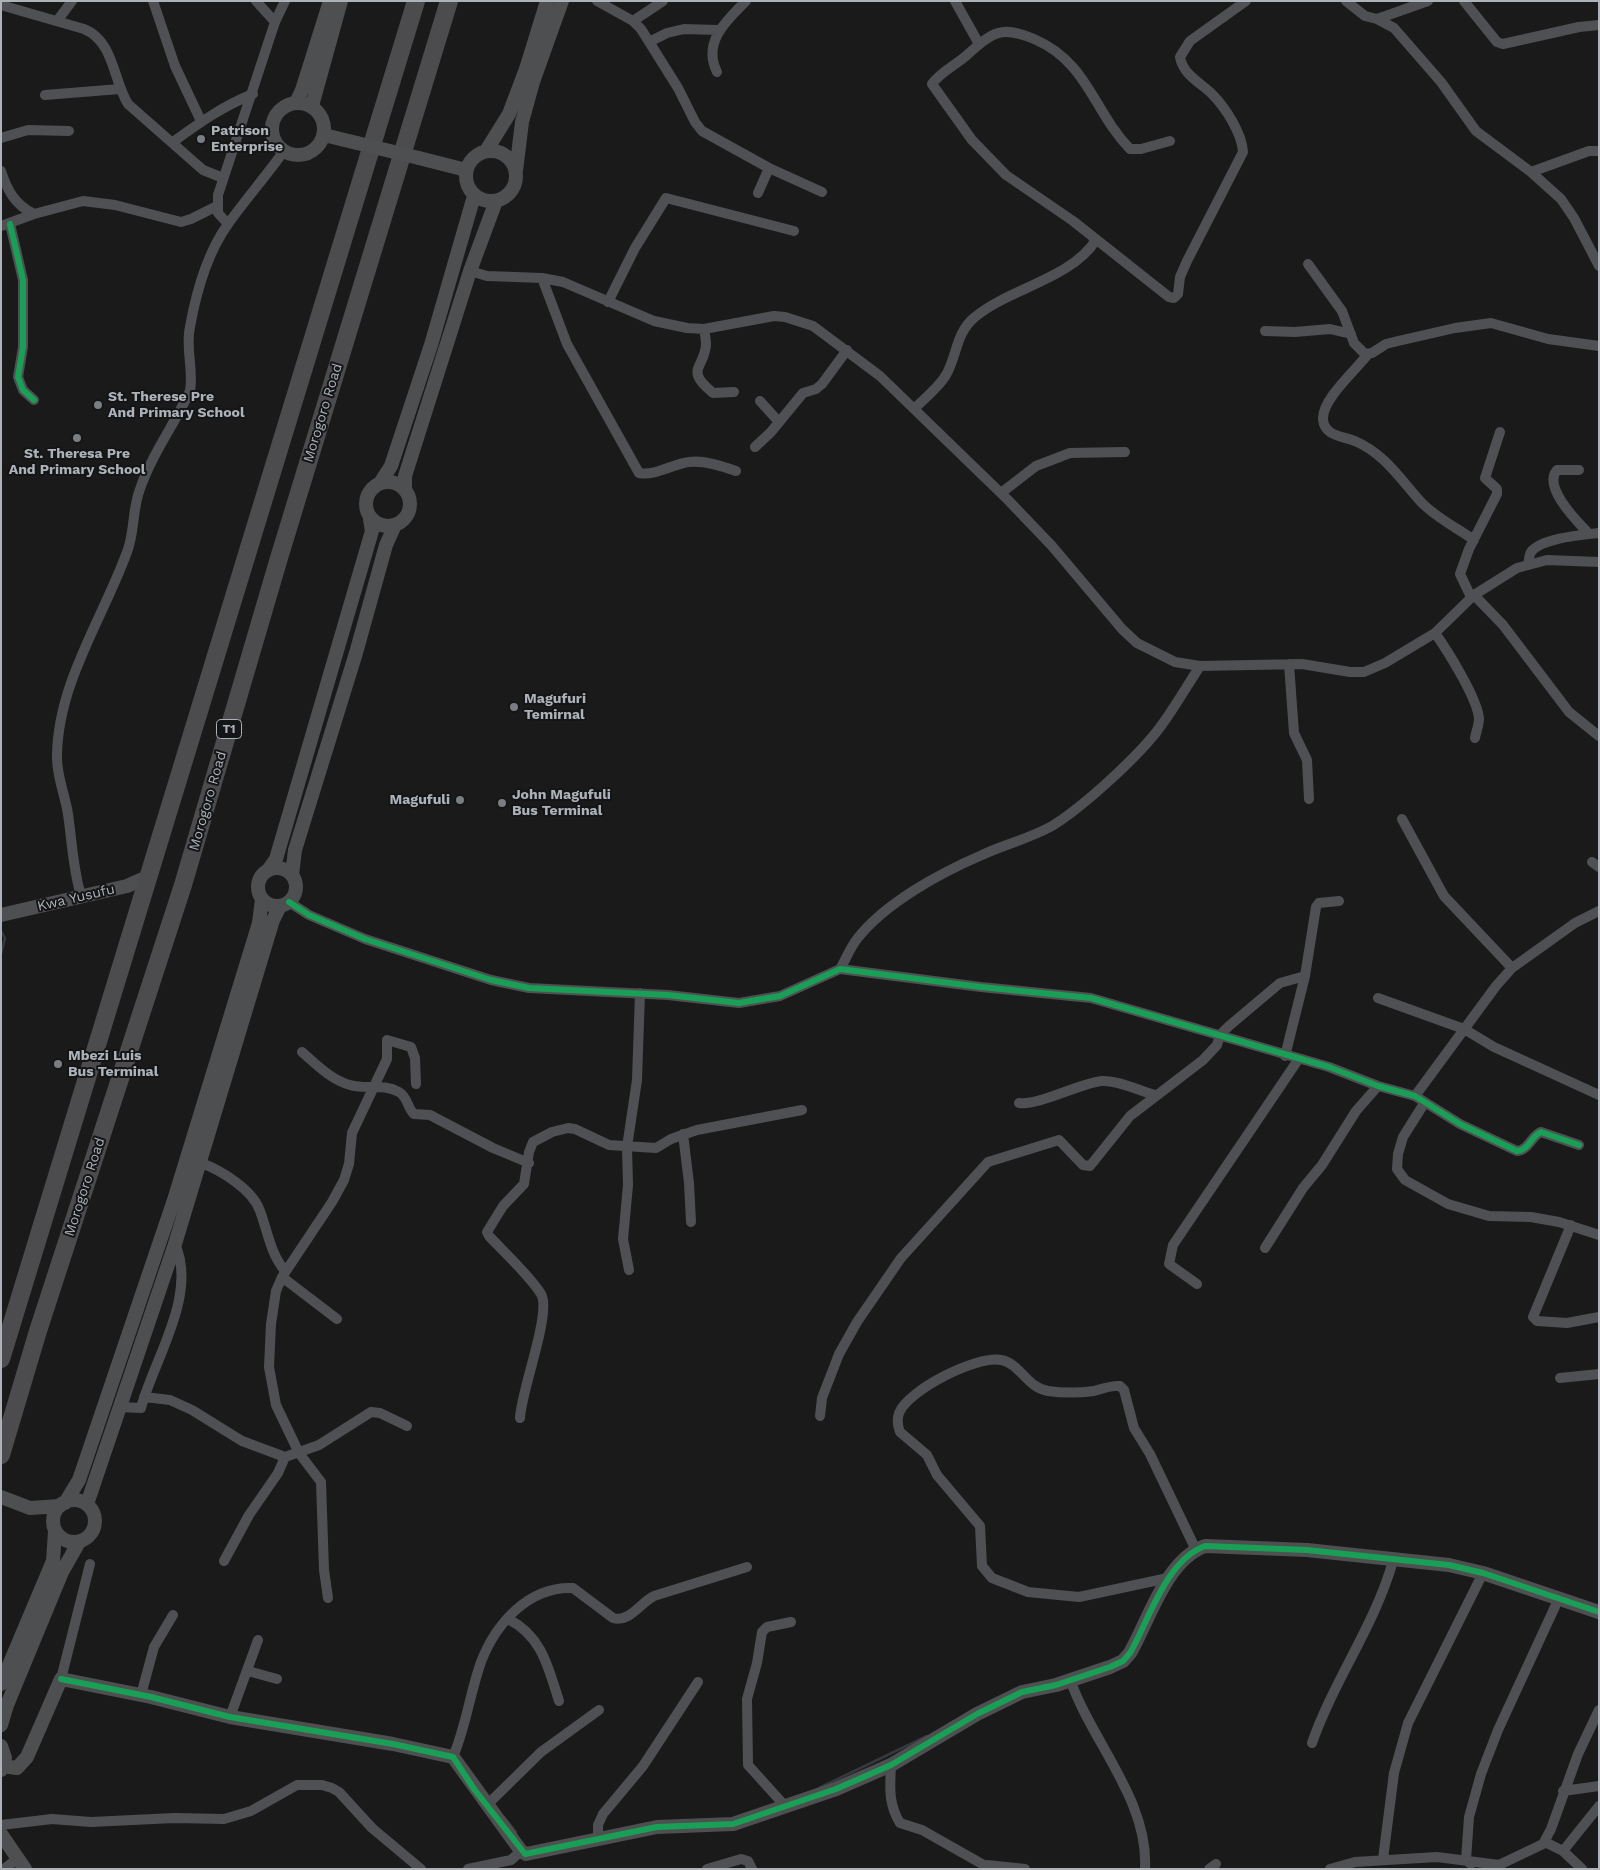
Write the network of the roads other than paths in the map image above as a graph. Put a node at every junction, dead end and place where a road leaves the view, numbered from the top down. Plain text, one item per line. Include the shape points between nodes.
1 (72, 1) edge
2 (153, 1) edge
3 (256, 1) edge
4 (285, 1) edge
5 (330, 1) edge
6 (341, 1) edge
7 (416, 1) edge
8 (448, 1) edge
9 (547, 1) edge
10 (562, 1) edge
11 (597, 1) edge
12 (664, 1) edge
13 (746, 1) edge
14 (954, 1) edge
15 (1246, 1) edge
16 (1346, 1) edge
17 (1428, 1) edge
18 (1464, 1) edge
19 (1, 5) edge
20 (1377, 19) junction
21 (57, 21) junction
22 (632, 21) junction
23 (275, 22) junction
24 (1599, 25) edge
25 (718, 30) junction
26 (649, 42) junction
27 (979, 44) junction
28 (717, 72) dead end
29 (120, 89) junction
30 (252, 94) junction
31 (45, 95) dead end
32 (296, 103) junction
33 (312, 106) junction
34 (201, 121) junction
35 (69, 131) dead end
36 (324, 135) junction
37 (1, 138) edge
38 (1170, 141) dead end
39 (173, 142) junction
40 (284, 151) junction
41 (486, 151) junction
42 (1599, 151) edge
43 (769, 168) junction
44 (466, 170) junction
45 (1, 171) edge
46 (516, 171) junction
47 (1531, 172) junction
48 (223, 178) junction
49 (822, 192) dead end
50 (758, 193) dead end
51 (474, 196) junction
52 (496, 201) junction
53 (217, 206) junction
54 (34, 214) junction
55 (228, 224) junction
56 (6, 225) edge
57 (794, 231) dead end
58 (1096, 240) junction
59 (1308, 264) dead end
60 (1599, 266) edge
61 (470, 271) junction
62 (542, 278) junction
63 (608, 302) junction
64 (704, 329) junction
65 (1265, 331) dead end
66 (1350, 334) junction
67 (1599, 346) edge
68 (847, 350) junction
69 (1368, 354) junction
70 (734, 392) dead end
71 (34, 400) dead end
72 (760, 401) dead end
73 (915, 408) junction
74 (779, 422) junction
75 (1500, 432) dead end
76 (755, 446) dead end
77 (1125, 452) dead end
78 (1579, 470) dead end
79 (736, 471) dead end
80 (380, 483) junction
81 (405, 490) junction
82 (1001, 493) junction
83 (370, 519) junction
84 (395, 526) junction
85 (1594, 534) edge
86 (1474, 540) junction
87 (1599, 562) edge
88 (1528, 564) junction
89 (1472, 596) junction
90 (1435, 633) junction
91 (1289, 664) junction
92 (1200, 666) junction
93 (1599, 736) edge
94 (1475, 738) dead end
95 (1309, 799) dead end
96 (1402, 819) dead end
97 (269, 869) junction
98 (292, 875) junction
99 (150, 876) junction
100 (81, 896) junction
101 (262, 899) junction
102 (1339, 901) dead end
103 (284, 904) junction
104 (1598, 914) edge
105 (1, 916) edge
106 (1512, 968) junction
107 (840, 969) junction
108 (1305, 976) junction
109 (640, 993) junction
110 (1378, 998) dead end
111 (1464, 1028) junction
112 (1220, 1035) junction
113 (302, 1052) dead end
114 (1284, 1056) junction
115 (1298, 1060) junction
116 (416, 1084) dead end
117 (376, 1085) junction
118 (1378, 1086) junction
119 (1599, 1095) edge
120 (1155, 1096) junction
121 (1415, 1096) junction
122 (1425, 1102) junction
123 (1020, 1103) dead end
124 (802, 1110) dead end
125 (683, 1134) junction
126 (1579, 1145) dead end
127 (628, 1147) junction
128 (529, 1163) junction
129 (200, 1164) junction
130 (691, 1222) dead end
131 (1571, 1225) junction
132 (1599, 1235) edge
133 (176, 1244) junction
134 (1266, 1248) dead end
135 (629, 1270) dead end
136 (283, 1274) junction
137 (1197, 1284) dead end
138 (1599, 1317) edge
139 (337, 1319) dead end
140 (1, 1359) edge
141 (1599, 1374) edge
142 (1560, 1378) dead end
143 (144, 1397) junction
144 (120, 1407) junction
145 (820, 1416) dead end
146 (520, 1418) dead end
147 (407, 1426) dead end
148 (299, 1453) junction
149 (1, 1455) edge
150 (285, 1457) junction
151 (3, 1498) edge
152 (62, 1504) junction
153 (87, 1504) junction
154 (30, 1508) junction
155 (55, 1529) junction
156 (79, 1542) junction
157 (1196, 1550) junction
158 (224, 1561) dead end
159 (1393, 1561) junction
160 (90, 1564) dead end
161 (747, 1567) dead end
162 (1483, 1573) junction
163 (1168, 1578) junction
164 (328, 1598) dead end
165 (1558, 1598) junction
166 (1599, 1612) edge
167 (173, 1615) dead end
168 (508, 1619) junction
169 (791, 1622) dead end
170 (258, 1640) dead end
171 (248, 1671) junction
172 (61, 1679) junction
173 (277, 1679) dead end
174 (1070, 1679) junction
175 (698, 1682) dead end
176 (1, 1684) edge
177 (141, 1695) junction
178 (559, 1701) dead end
179 (598, 1710) dead end
180 (1599, 1710) edge
181 (230, 1717) junction
182 (1, 1725) edge
183 (1312, 1743) dead end
184 (1, 1746) edge
185 (453, 1757) junction
186 (891, 1765) junction
187 (2, 1769) edge
188 (1599, 1786) edge
189 (1563, 1792) junction
190 (487, 1805) junction
191 (785, 1806) junction
192 (1599, 1806) edge
193 (1, 1825) edge
194 (1, 1834) edge
195 (598, 1838) junction
196 (1545, 1842) junction
197 (1563, 1851) junction
198 (1437, 1857) junction
199 (1383, 1859) junction
200 (517, 1860) edge
201 (1466, 1860) junction
202 (21, 1864) edge
203 (989, 1867) edge
204 (4, 1869) edge
205 (421, 1869) edge
206 (468, 1869) edge
207 (707, 1869) edge
208 (752, 1869) edge
209 (1025, 1869) edge
210 (1144, 1869) edge
211 (1330, 1869) edge
212 (1433, 1869) edge
213 (1478, 1869) edge
214 (1582, 1869) edge

1 - 21 street
2 - 34 street via 175,66
3 - 23 street
4 - 23 street
5 - 32 street
6 - 33 street
7 - 99 highway, Morogoro Road / T1
8 - 149 highway, Morogoro Road / T1 via 184,884 38,1331
9 - 41 street via 508,114
10 - 46 street via 522,122
11 - 22 street
12 - 22 street
13 - 25 street
14 - 27 street
15 - 58 street via 1190,42 1180,58 1189,75 1220,103 1241,139 1243,152 1182,273 1176,296 1169,297
16 - 20 street via 1365,16
17 - 20 street
18 - 24 street via 1497,42 1503,44
19 - 21 street
20 - 47 street via 1394,28 1437,77 1476,131
21 - 29 street via 98,37 113,65
22 - 26 street
23 - 30 street
25 - 26 street via 684,29
25 - 28 street via 713,61
26 - 43 street via 698,127
27 - 38 street via 1007,31 1046,44 1078,70 1130,149
27 - 58 street via 935,79 932,85 972,140 1006,175
29 - 31 street
29 - 39 street via 131,106
30 - 34 street
30 - 48 street
32 - 33 street
32 - 40 street via 280,110 272,126 273,138
33 - 36 street via 323,119
34 - 39 street
35 - 37 street via 28,130
36 - 40 street via 318,146 308,153 296,155
36 - 44 street, bridge
39 - 48 street via 203,170
40 - 55 street
41 - 44 street via 475,156
41 - 46 street via 502,153
42 - 47 street via 1590,151
43 - 49 street
43 - 50 street
44 - 51 street via 466,181
45 - 54 street via 14,200
46 - 52 street via 513,188
47 - 60 street via 1567,206
48 - 53 street
51 - 52 street via 484,201
51 - 80 street via 428,354 391,466
52 - 61 street
53 - 54 street via 181,222 115,205 83,201
53 - 55 street via 218,213
54 - 56 street
55 - 100 street via 209,261 190,326 190,391 144,476 133,512 128,550 73,680 59,726 58,773 67,805
56 - 71 street via 22,280 23,347 18,377 23,390
57 - 63 street via 667,198 635,248
58 - 73 street via 1085,256 1004,298 974,318 963,330 946,376
59 - 66 street via 1342,311
61 - 62 street via 487,276
61 - 81 street via 405,476
62 - 63 street via 562,282
62 - 79 street via 567,344 639,473 652,473 668,466 693,462
63 - 64 street via 654,321
64 - 68 street via 767,317 785,317 813,326
64 - 70 street via 706,345 697,368 700,379 713,393
65 - 66 street via 1330,329
66 - 69 street via 1358,349
67 - 69 street via 1548,339 1491,324 1455,328 1398,341
68 - 73 street
68 - 74 street via 822,384 803,393
69 - 86 street via 1331,398 1324,415 1325,426 1333,435 1374,451 1422,503
72 - 74 street
73 - 82 street
74 - 76 street
75 - 86 street via 1485,478 1497,489 1497,494
77 - 82 street via 1070,453 1036,466
78 - 85 street via 1557,470 1553,483 1556,492
80 - 81 street via 391,482
80 - 83 street via 366,498
81 - 84 street via 410,500 409,510 404,520
82 - 92 street via 1137,643 1175,662
83 - 84 street via 384,527
83 - 97 street via 372,531 276,859
84 - 98 street via 386,545 295,850
85 - 88 street via 1564,538 1540,546 1531,553
86 - 89 street via 1460,574
87 - 88 street via 1547,560
88 - 89 street via 1502,575
89 - 90 street
89 - 93 street via 1503,625 1569,712
90 - 91 street via 1364,672
90 - 94 street via 1460,674 1477,711 1479,721
91 - 92 street
91 - 95 street via 1294,733 1307,760
92 - 107 street via 1156,733 1081,805 1032,836 931,879 864,931
96 - 106 street via 1444,896
97 - 98 street via 284,869
97 - 101 street via 259,880 258,890
98 - 103 street via 296,889
99 - 100 street, Kwa Yusufu via 127,886
99 - 140 highway, Morogoro Road / T1
100 - 105 street, Kwa Yusufu
101 - 103 street via 270,905
101 - 152 street via 259,923 174,1200 79,1480
102 - 108 street via 1319,903 1316,907
103 - 109 street via 366,939 491,980 529,988
103 - 129 street via 273,920
104 - 106 street via 1575,923
106 - 111 street
107 - 109 street via 780,996 752,1002
107 - 112 street via 1091,998
108 - 112 street via 1280,983
108 - 114 street
109 - 127 street via 637,1080
110 - 111 street
111 - 119 street via 1494,1047
111 - 121 street
112 - 114 street
112 - 120 street via 1217,1045 1203,1060
113 - 117 street via 325,1072 349,1085
114 - 115 street
115 - 118 street via 1330,1067
115 - 137 street via 1173,1244 1169,1264
116 - 117 street via 415,1058 411,1048 387,1040 387,1059
117 - 128 street via 402,1094 414,1114 430,1115
117 - 136 street via 352,1133 349,1164 339,1190
118 - 121 street
118 - 134 street via 1356,1111
120 - 123 street via 1104,1081
120 - 145 street via 1120,1126 1090,1166 1083,1165 1059,1140 1003,1156 981,1168 901,1258 856,1322 822,1398
121 - 122 street
122 - 126 street via 1460,1124 1517,1151 1524,1150 1541,1132
122 - 131 street via 1403,1137 1398,1154 1397,1169 1405,1180 1448,1204 1489,1216 1531,1217
124 - 125 street
125 - 127 street via 656,1148
125 - 130 street
127 - 128 street via 609,1145 585,1133 563,1128 533,1142
127 - 135 street via 623,1239
128 - 146 street via 524,1184 503,1206 487,1232 542,1296 544,1317 520,1405
129 - 133 street
129 - 136 street via 213,1168 254,1200
131 - 132 street
131 - 138 street via 1533,1317 1536,1321 1567,1323
133 - 143 street via 183,1281 169,1331
133 - 144 street
136 - 139 street
136 - 148 street via 276,1291 271,1324 269,1367 276,1405
141 - 142 street
143 - 144 street via 141,1408
143 - 150 street via 170,1400 242,1441
144 - 153 street
147 - 148 street via 380,1413 370,1412 320,1444
148 - 150 street
148 - 164 street via 322,1485 324,1570
150 - 158 street
151 - 154 street
152 - 153 street via 75,1500
152 - 154 street
152 - 155 street via 54,1515
153 - 156 street via 95,1517 94,1528
154 - 155 street
155 - 156 street via 63,1539
155 - 176 street via 53,1561
156 - 182 street via 62,1572 6,1705
157 - 159 street via 1205,1546 1307,1550
157 - 163 street
157 - 163 street via 1134,1428 1124,1390 1120,1386 1082,1392 1045,1390 1033,1385 1009,1362 998,1359 950,1373 902,1408 898,1416 900,1432 927,1455 937,1475 980,1526 982,1566 992,1578 1028,1592 1079,1597
159 - 162 street via 1449,1565
159 - 183 street via 1386,1587 1329,1698
160 - 172 street
161 - 168 street via 654,1596 620,1619 613,1618 578,1590 566,1587 546,1590 523,1603
162 - 165 street
162 - 199 street via 1408,1723 1394,1773
163 - 174 street via 1130,1654 1110,1667
165 - 166 street
165 - 201 street via 1481,1774 1469,1817
167 - 177 street via 154,1647
168 - 178 street via 524,1628 546,1659
168 - 185 street via 487,1649 481,1664
169 - 191 street via 767,1627 762,1632 747,1700 748,1765
170 - 171 street
171 - 173 street
171 - 181 street
172 - 177 street
172 - 187 street via 27,1757 17,1768
174 - 186 street via 1022,1692 977,1714
174 - 210 street via 1078,1704 1125,1786 1138,1823
175 - 195 street via 643,1766 603,1814 598,1825
177 - 181 street
179 - 190 street via 542,1752
180 - 189 street
181 - 185 street
184 - 187 street via 4,1754
185 - 190 street
186 - 191 street via 836,1789
186 - 203 street via 890,1799 900,1823 922,1830
188 - 189 street
189 - 196 street
190 - 200 street
191 - 195 street via 733,1824 657,1827
192 - 197 street
193 - 205 street via 52,1819 91,1822 224,1819 251,1811 297,1785 322,1785 338,1792 372,1828
194 - 202 street
195 - 200 street via 526,1854
196 - 197 street
196 - 201 street via 1499,1865
197 - 214 street
198 - 199 street
198 - 201 street
198 - 212 street
199 - 211 street
200 - 206 street
201 - 213 street
202 - 204 street
203 - 209 street
207 - 208 street via 742,1859 748,1861

